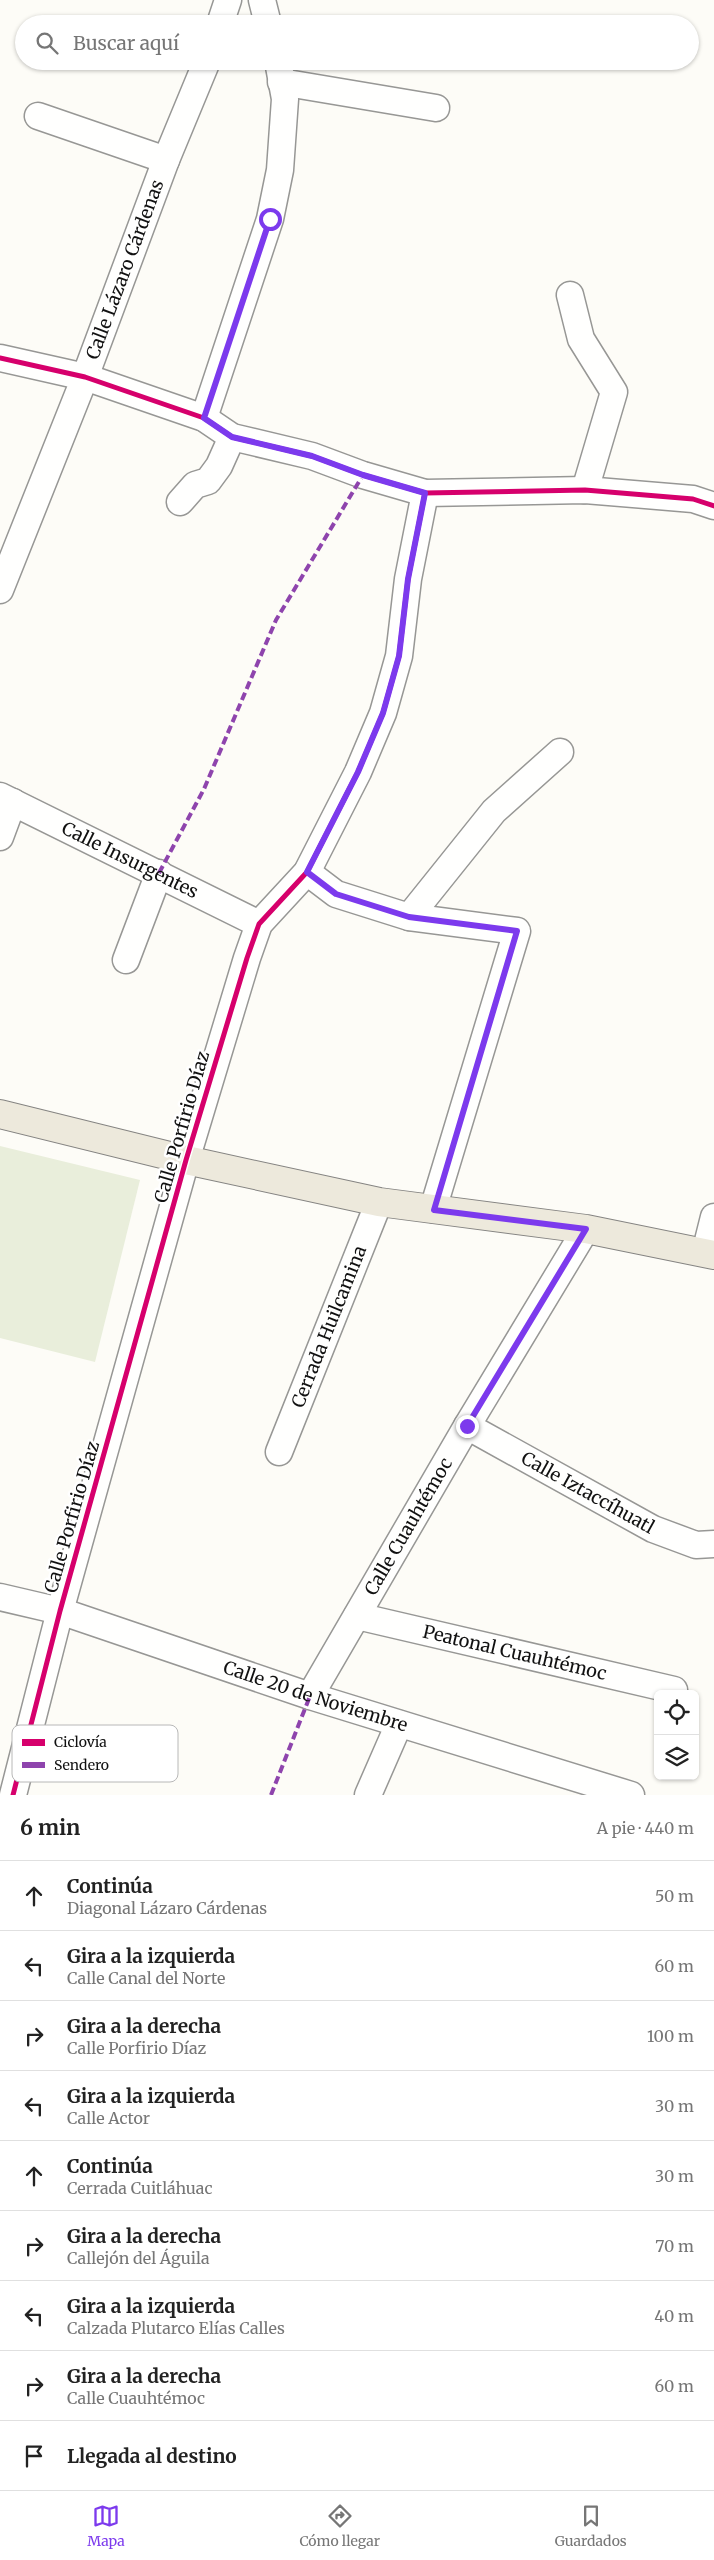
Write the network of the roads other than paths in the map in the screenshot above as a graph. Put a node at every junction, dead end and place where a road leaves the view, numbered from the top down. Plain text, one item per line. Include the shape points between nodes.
1 (228, 0) edge
2 (262, 0) edge
3 (223, 15) edge
4 (266, 15) edge
5 (203, 70) edge
6 (279, 72) edge
7 (436, 108) dead end
8 (38, 116) dead end
9 (166, 160) junction
10 (570, 295) dead end
11 (0, 358) edge
12 (85, 377) junction
13 (204, 418) junction
14 (232, 437) junction
15 (585, 490) junction
16 (425, 493) junction
17 (180, 502) dead end
18 (714, 506) edge
19 (0, 590) edge
20 (560, 752) dead end
21 (7, 799) edge
22 (0, 837) edge
23 (307, 872) junction
24 (159, 874) junction
25 (409, 917) junction
26 (259, 924) junction
27 (126, 960) dead end
28 (0, 1114) edge
29 (186, 1160) junction
30 (379, 1202) junction
31 (434, 1210) junction
32 (714, 1217) edge
33 (586, 1229) junction
34 (710, 1254) edge
35 (467, 1426) junction
36 (279, 1452) dead end
37 (714, 1544) edge
38 (0, 1597) edge
39 (60, 1611) junction
40 (357, 1616) junction
41 (674, 1690) dead end
42 (310, 1696) junction
43 (400, 1724) junction
44 (31, 1725) edge
45 (16, 1782) edge
46 (13, 1795) edge
47 (368, 1795) edge
48 (631, 1795) edge

1 - 3 street
2 - 4 street
5 - 9 street, Calle Lázaro Cárdenas
6 - 7 street
6 - 13 street via 286,99 285,126 270,219
8 - 9 street
9 - 12 street, Calle Lázaro Cárdenas
10 - 15 street via 581,339 614,392
11 - 12 street
12 - 13 street
12 - 19 street, Calle Lázaro Cárdenas
13 - 14 street
14 - 16 street via 312,456
14 - 17 street via 208,481 195,486
15 - 16 street
15 - 18 street via 693,500
16 - 23 street, Calle Porfirio Díaz via 408,579 399,656 383,713 358,772
20 - 25 street via 494,811
21 - 22 street
21 - 24 street, Calle Insurgentes
23 - 25 street via 336,894
23 - 26 street, Calle Porfirio Díaz
24 - 26 street, Calle Insurgentes
24 - 27 street
25 - 31 street via 517,931
26 - 29 street, Calle Porfirio Díaz
28 - 29 main road
29 - 30 main road
29 - 39 street, Calle Porfirio Díaz
30 - 31 main road
30 - 36 street, Cerrada Huilcamina
31 - 33 main road
32 - 34 street
33 - 34 main road
33 - 35 street, Calle Cuauhtémoc
35 - 37 street, Calle Iztaccíhuatl via 653,1529 696,1545
35 - 40 street, Calle Cuauhtémoc
38 - 39 street, Calle 20 de Noviembre
39 - 42 street, Calle 20 de Noviembre
39 - 44 street, Calle Porfirio Díaz
40 - 41 street, Peatonal Cuauhtémoc
40 - 42 street, Calle Cuauhtémoc
42 - 43 street, Calle 20 de Noviembre
43 - 47 street
43 - 48 street, Calle 20 de Noviembre
45 - 46 street, Calle Porfirio Díaz

